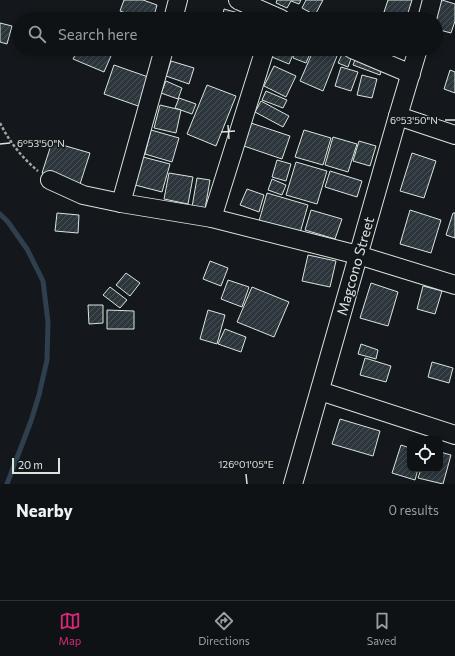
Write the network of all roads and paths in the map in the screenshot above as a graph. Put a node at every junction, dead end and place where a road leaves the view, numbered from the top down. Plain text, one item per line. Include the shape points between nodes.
1 (178, 0) edge
2 (238, 0) edge
3 (432, 0) edge
4 (175, 12) edge
5 (264, 12) edge
6 (429, 12) edge
7 (162, 56) edge
8 (263, 56) edge
9 (369, 56) edge
10 (416, 56) edge
11 (411, 74) junction
12 (398, 116) junction
13 (0, 123) edge
14 (455, 135) edge
15 (50, 180) joint
16 (121, 203) junction
17 (212, 218) junction
18 (358, 254) junction
19 (455, 285) edge
20 (320, 391) junction
21 (455, 435) edge
22 (293, 484) edge

1 - 4 street
2 - 5 street
3 - 6 street
7 - 16 street
8 - 17 street
9 - 11 street
10 - 11 street, Magcono Street
11 - 12 street, Magcono Street
12 - 14 street
12 - 18 street, Magcono Street
13 - 15 path via 6,135 28,162
15 - 16 street via 83,195
16 - 17 street
17 - 18 street
18 - 19 street
18 - 20 street, Magcono Street
20 - 21 street
20 - 22 street, Magcono Street

